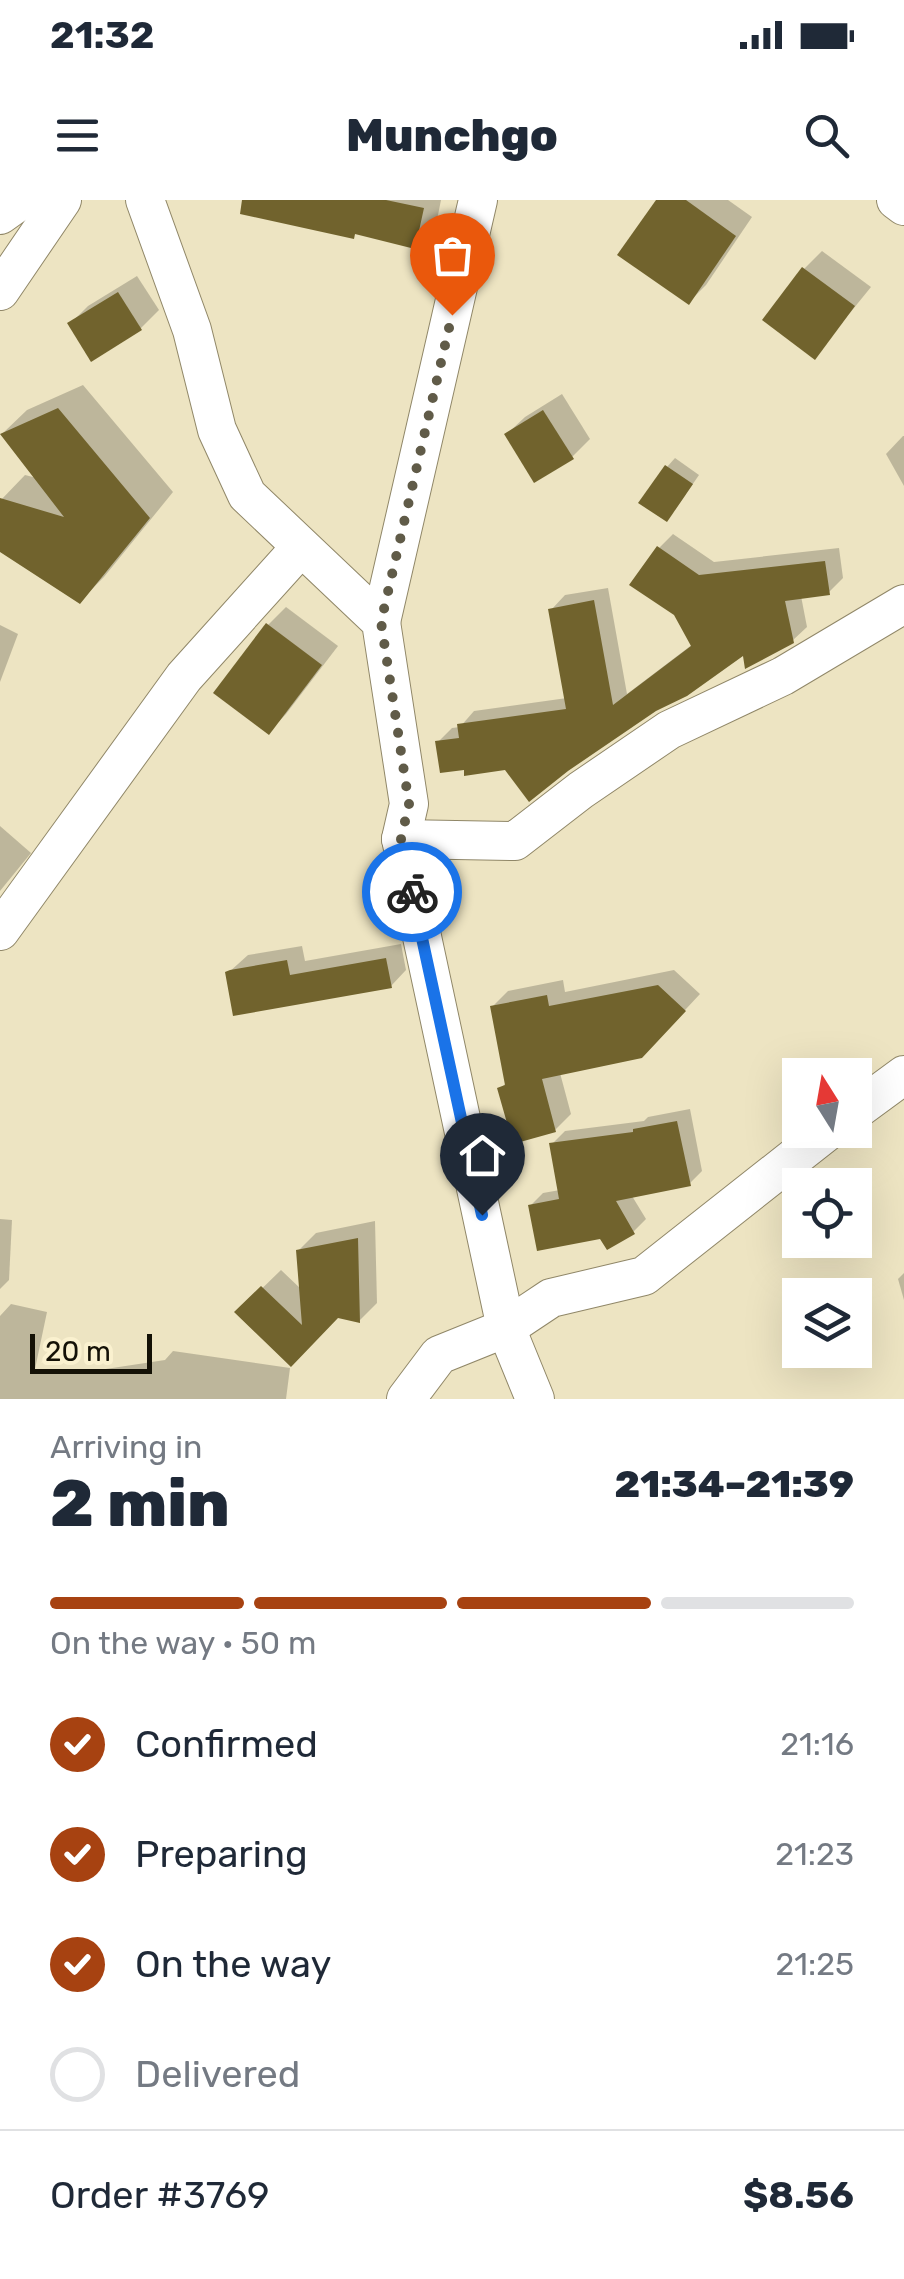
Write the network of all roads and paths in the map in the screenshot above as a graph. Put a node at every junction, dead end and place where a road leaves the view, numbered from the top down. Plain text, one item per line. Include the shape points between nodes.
1 (22, 200) edge
2 (62, 200) edge
3 (145, 200) edge
4 (478, 200) edge
5 (896, 200) edge
6 (904, 206) edge
7 (0, 215) edge
8 (0, 290) edge
9 (301, 548) junction
10 (904, 604) edge
11 (381, 622) junction
12 (401, 839) junction
13 (0, 931) edge
14 (904, 1075) edge
15 (872, 1099) edge
16 (806, 1148) edge
17 (506, 1328) junction
18 (406, 1399) edge
19 (534, 1399) edge

1 - 7 street
2 - 8 street
3 - 9 street via 192,330 216,430 246,495
4 - 11 street
5 - 6 street
9 - 11 street
9 - 13 street via 184,677
10 - 12 street via 783,676 669,730 515,841
11 - 12 street via 409,804
12 - 17 street
14 - 15 street
16 - 17 street via 644,1276 551,1298
17 - 18 street via 439,1355
17 - 19 street

